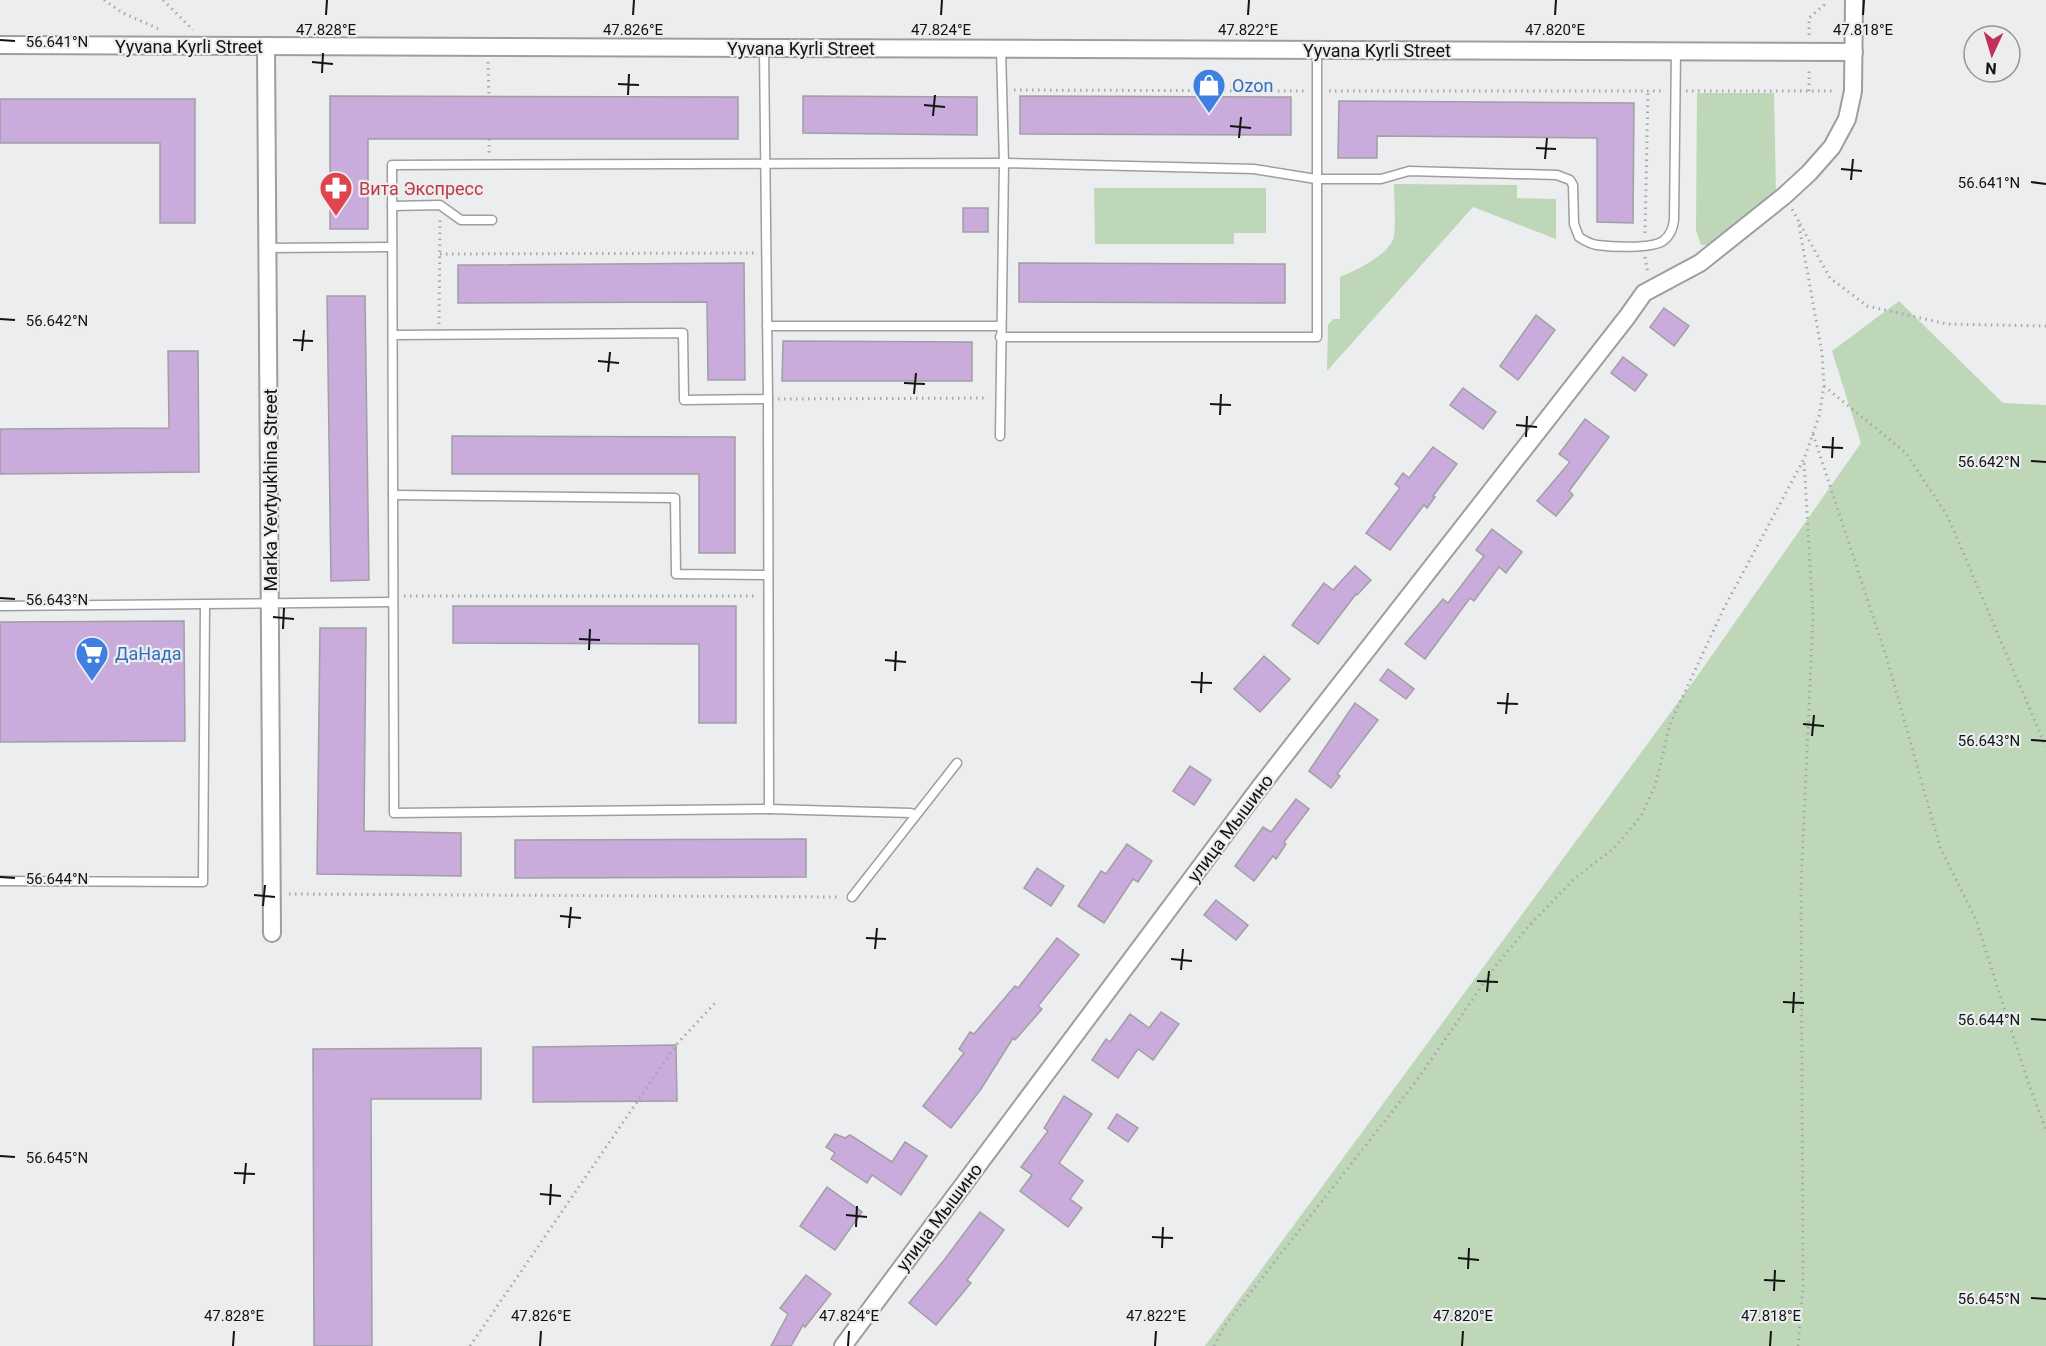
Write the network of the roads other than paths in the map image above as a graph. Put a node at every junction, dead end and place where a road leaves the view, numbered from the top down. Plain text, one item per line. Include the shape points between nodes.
1 (1854, 0) edge
2 (0, 45) edge
3 (266, 46) junction
4 (764, 48) junction
5 (1001, 49) junction
6 (1317, 50) junction
7 (1676, 51) junction
8 (1854, 52) junction
9 (766, 163) junction
10 (1004, 163) junction
11 (1316, 179) junction
12 (392, 206) junction
13 (492, 220) dead end
14 (392, 247) junction
15 (268, 248) junction
16 (767, 326) junction
17 (1000, 326) junction
18 (393, 335) junction
19 (1000, 338) junction
20 (768, 399) junction
21 (1000, 436) dead end
22 (393, 495) junction
23 (768, 575) junction
24 (393, 599) junction
25 (205, 604) junction
26 (271, 604) junction
27 (0, 606) edge
28 (957, 763) dead end
29 (769, 809) junction
30 (911, 813) dead end
31 (0, 881) edge
32 (852, 897) road end
33 (272, 933) dead end
34 (843, 1346) edge

1 - 8 street, улица Мышино
2 - 3 street, Yyvana Kyrli Street
3 - 4 street, Yyvana Kyrli Street
3 - 15 street, Marka Yevtyukhina Street
4 - 5 street, Yyvana Kyrli Street
4 - 9 lane
5 - 6 street, Yyvana Kyrli Street
5 - 10 lane
6 - 7 street, Yyvana Kyrli Street
6 - 11 lane
7 - 8 street, Yyvana Kyrli Street
7 - 11 lane via 1673,227 1666,239 1653,245 1595,245 1580,237 1574,224 1573,185 1557,175 1409,171 1381,179
8 - 34 street, улица Мышино via 1853,91 1847,119 1832,147 1784,196 1700,263 1644,293 1260,788
9 - 10 lane
9 - 12 lane via 392,165
9 - 16 lane
10 - 11 lane via 1254,169
10 - 17 lane
11 - 19 lane via 1317,337
12 - 13 lane via 440,205 461,220
12 - 14 lane
14 - 15 lane
14 - 18 lane
15 - 26 street, Marka Yevtyukhina Street
16 - 17 lane
16 - 20 lane
17 - 19 lane
18 - 20 lane via 683,333 684,400
18 - 22 lane
19 - 21 lane
20 - 23 lane
22 - 23 lane via 675,498 676,574
22 - 24 lane
23 - 29 lane
24 - 26 lane
24 - 29 lane via 394,813
25 - 26 lane
25 - 27 lane
25 - 31 lane via 203,882
26 - 33 street, Marka Yevtyukhina Street
28 - 32 lane
29 - 30 lane

